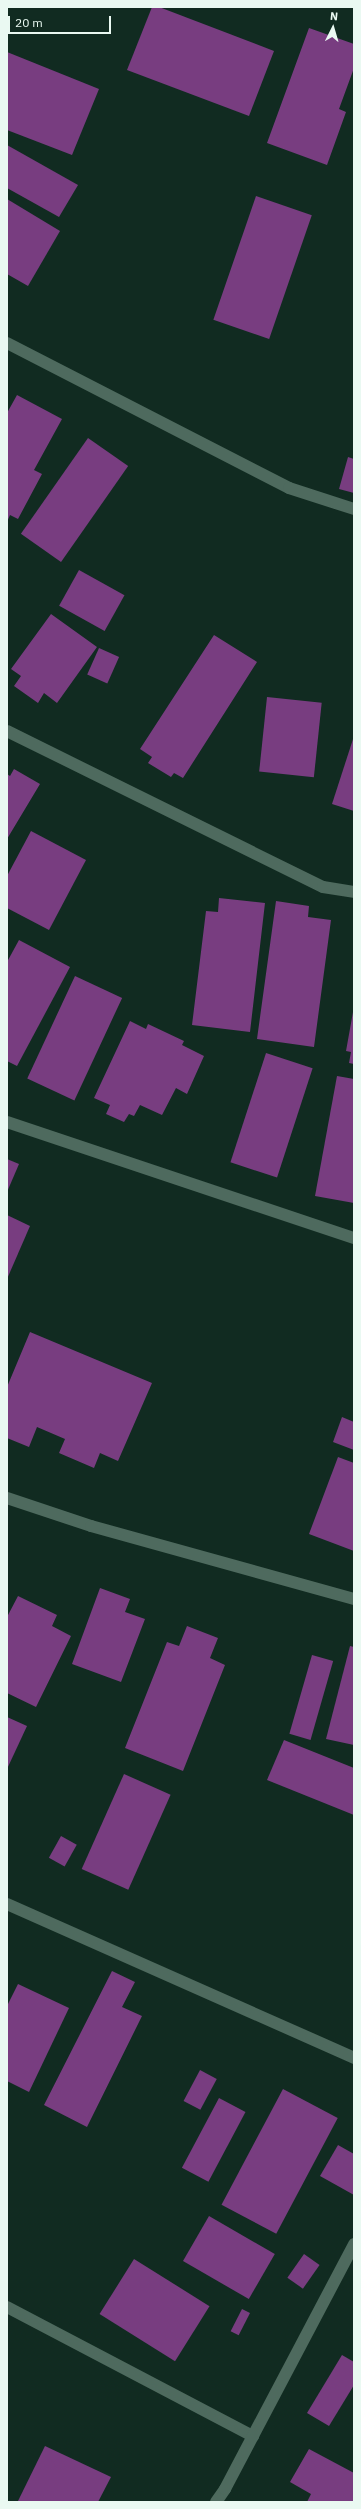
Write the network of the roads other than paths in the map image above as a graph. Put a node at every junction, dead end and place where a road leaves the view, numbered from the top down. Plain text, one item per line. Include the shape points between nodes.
1 (7, 343) edge
2 (354, 509) edge
3 (7, 732) edge
4 (354, 892) edge
5 (7, 1122) edge
6 (354, 1238) edge
7 (7, 1498) edge
8 (354, 1599) edge
9 (7, 1904) edge
10 (354, 2058) edge
11 (354, 2244) edge
12 (7, 2307) edge
13 (253, 2436) junction
14 (216, 2502) edge

1 - 2 street via 289,488
3 - 4 street via 323,887
5 - 6 street
7 - 8 street via 92,1526
9 - 10 street
11 - 13 street
12 - 13 street
13 - 14 street

